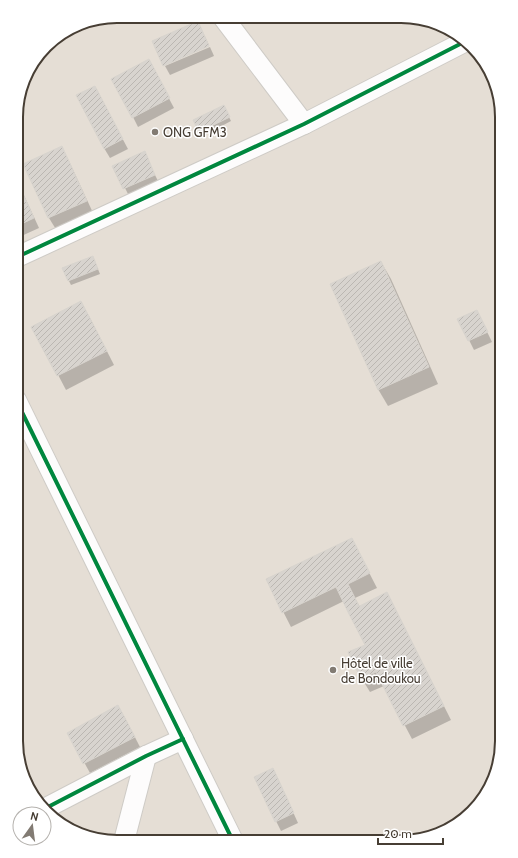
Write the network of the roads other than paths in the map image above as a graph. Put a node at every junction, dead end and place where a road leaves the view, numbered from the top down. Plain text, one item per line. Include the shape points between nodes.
1 (228, 23) edge
2 (459, 44) edge
3 (304, 124) junction
4 (23, 254) edge
5 (23, 414) edge
6 (183, 739) junction
7 (146, 756) junction
8 (50, 806) edge
9 (126, 835) edge
10 (230, 835) edge

1 - 3 street
2 - 3 street
3 - 4 street
5 - 6 street
6 - 7 street
6 - 10 street
7 - 8 street
7 - 9 street

